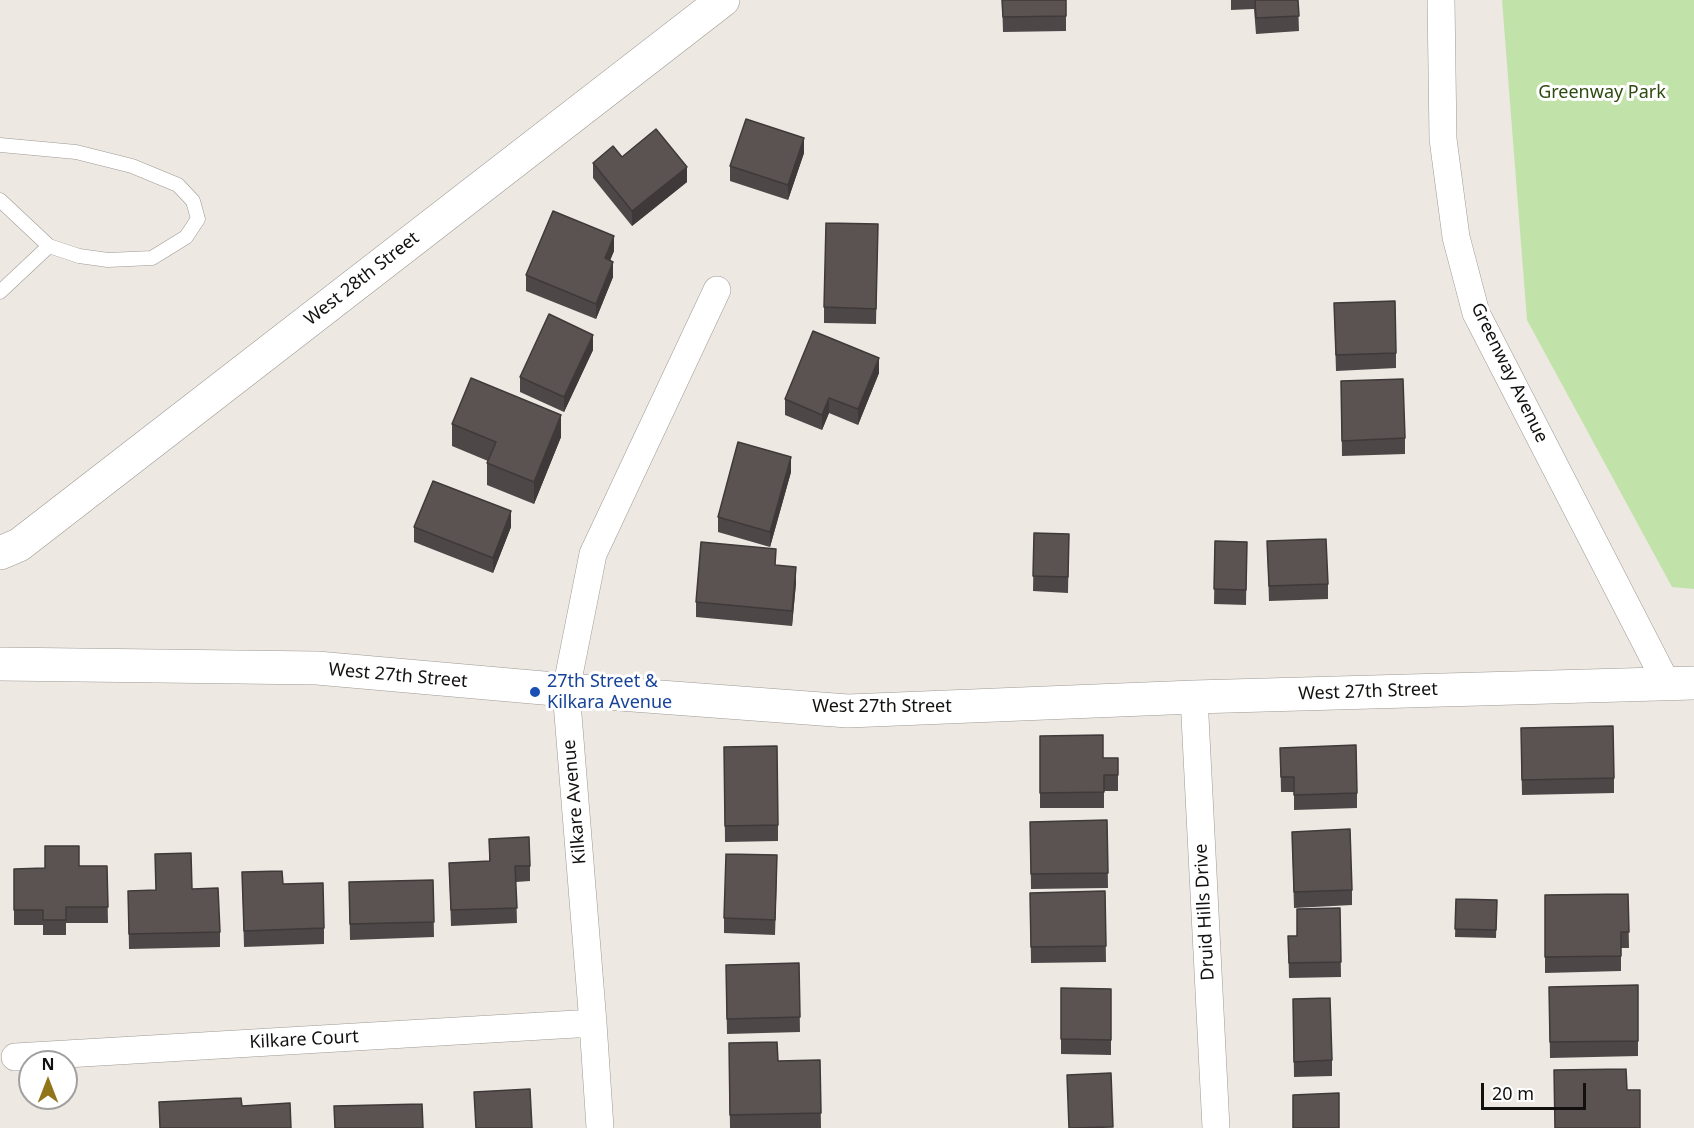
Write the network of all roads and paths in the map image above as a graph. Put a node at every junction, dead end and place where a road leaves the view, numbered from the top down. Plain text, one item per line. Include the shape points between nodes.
1 (723, 0) edge
2 (1441, 0) edge
3 (0, 145) edge
4 (0, 200) edge
5 (49, 246) junction
6 (717, 290) dead end
7 (0, 292) edge
8 (0, 553) edge
9 (0, 664) edge
10 (1680, 683) edge
11 (566, 690) junction
12 (1194, 697) junction
13 (593, 1023) junction
14 (15, 1057) dead end
15 (600, 1128) edge
16 (1216, 1128) edge

1 - 8 street, West 28th Street via 19,545
2 - 10 street, Greenway Avenue via 1443,139 1456,237 1476,313
3 - 5 lane via 76,152 132,166 178,185 193,201 198,219 186,237 152,258 108,260
4 - 5 lane
5 - 7 lane
6 - 11 street, Kilkare Avenue via 593,554
9 - 11 street, West 27th Street via 317,669
10 - 12 street, West 27th Street
11 - 12 street, West 27th Street via 848,711
11 - 13 street, Kilkare Avenue
12 - 16 street, Druid Hills Drive
13 - 14 street, Kilkare Court
13 - 15 street, Kilkare Avenue

